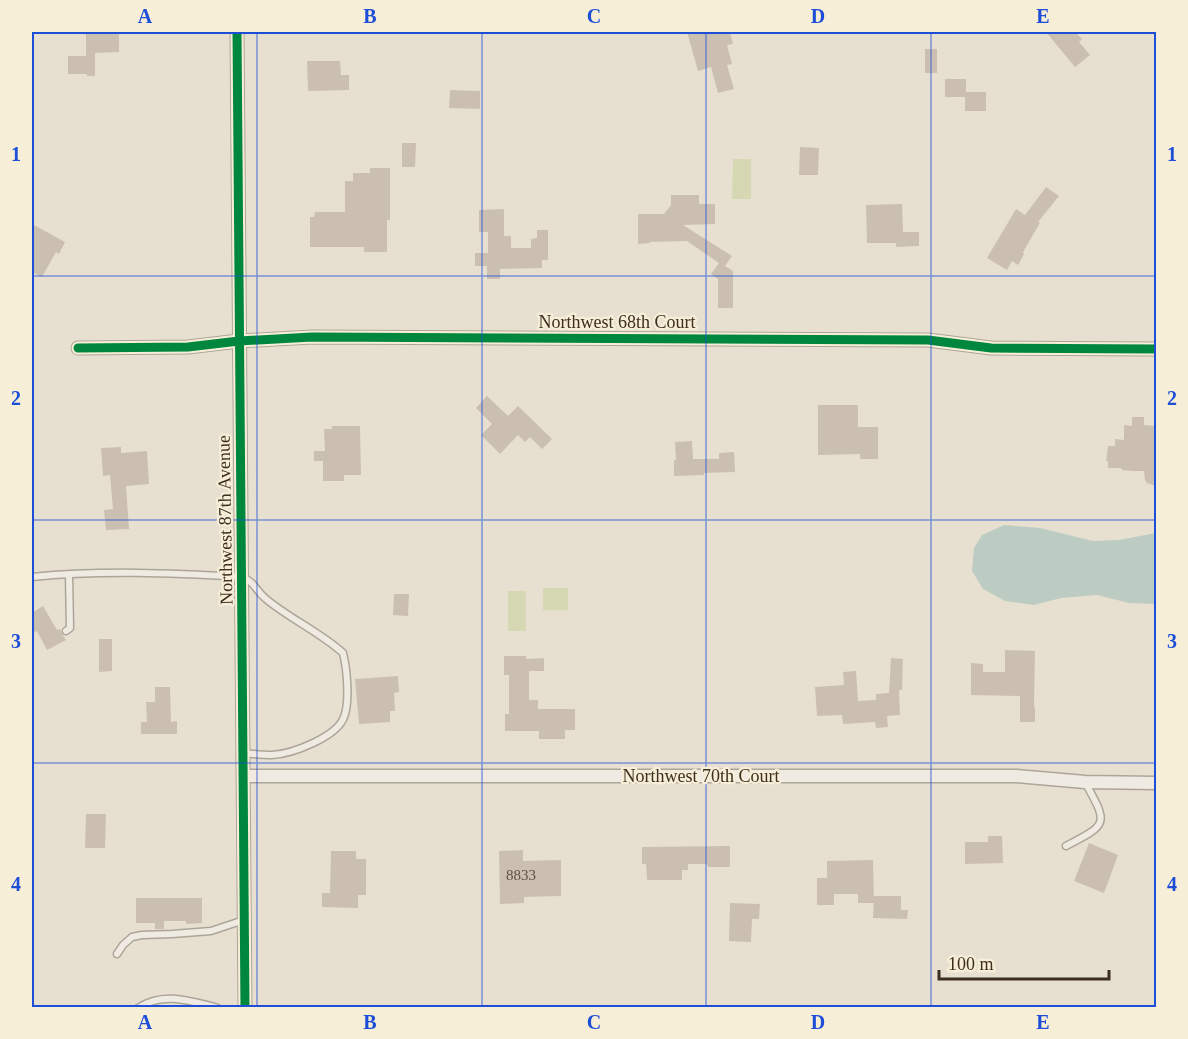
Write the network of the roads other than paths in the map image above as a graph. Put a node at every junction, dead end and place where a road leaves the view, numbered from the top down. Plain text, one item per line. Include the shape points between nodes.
1 (237, 32) edge
2 (239, 341) junction
3 (78, 348) dead end
4 (1156, 349) edge
5 (69, 574) junction
6 (242, 577) junction
7 (32, 578) edge
8 (66, 631) dead end
9 (244, 753) junction
10 (244, 776) junction
11 (1085, 782) junction
12 (1156, 783) edge
13 (1066, 846) dead end
14 (244, 920) junction
15 (117, 954) dead end
16 (138, 1008) edge
17 (218, 1008) edge
18 (245, 1008) edge

1 - 2 street, Northwest 87th Avenue
2 - 3 street, Northwest 68th Court via 188,347
2 - 4 street, Northwest 68th Court via 312,337 928,340 991,348
2 - 6 street, Northwest 87th Avenue
5 - 6 lane via 159,572
5 - 7 lane
5 - 8 lane via 70,628
6 - 9 street, Northwest 87th Avenue
6 - 9 lane via 250,580 264,597 344,652 347,697 344,719 328,736 285,753
9 - 10 street, Northwest 87th Avenue
10 - 11 street, Northwest 70th Court via 1016,776
10 - 14 street, Northwest 87th Avenue
11 - 12 street, Northwest 70th Court
11 - 13 lane via 1102,815 1100,824 1095,832
14 - 15 lane via 211,931 132,937
14 - 18 street, Northwest 87th Avenue
16 - 17 lane via 154,1000 181,999

